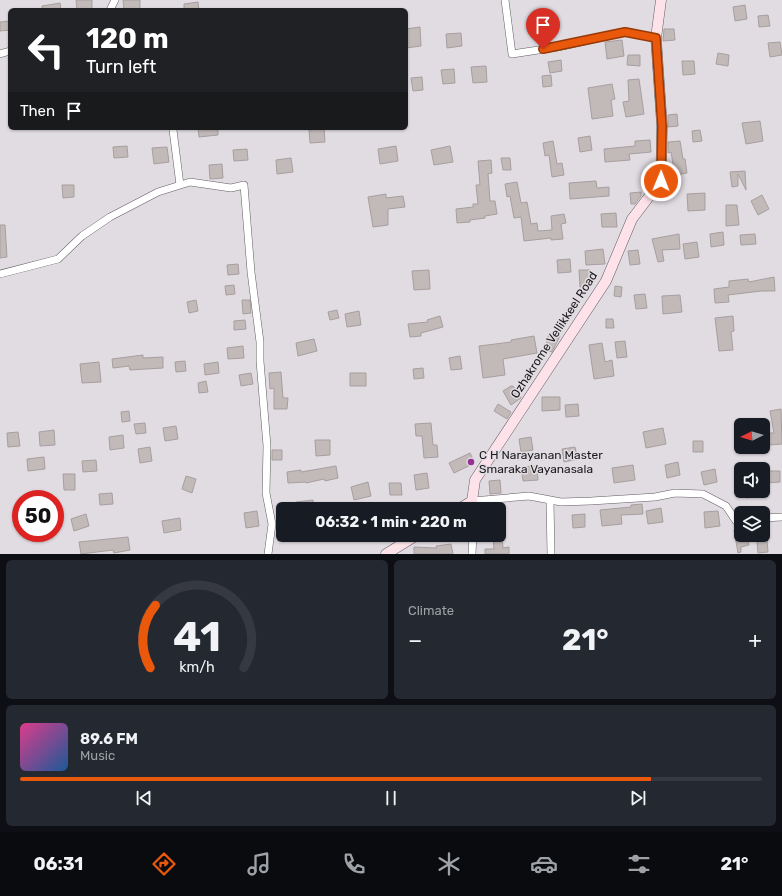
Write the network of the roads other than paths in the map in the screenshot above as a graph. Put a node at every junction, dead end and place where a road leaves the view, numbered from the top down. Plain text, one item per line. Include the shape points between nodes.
1 (505, 0) edge
2 (661, 0) edge
3 (656, 38) junction
4 (172, 130) dead end
5 (180, 185) junction
6 (0, 274) edge
7 (550, 500) junction
8 (472, 502) edge
9 (491, 502) edge
10 (782, 517) edge
11 (734, 518) edge
12 (770, 518) edge
13 (406, 542) edge
14 (473, 542) edge
15 (268, 554) edge
16 (386, 554) edge
17 (472, 554) edge
18 (551, 554) edge

1 - 3 street via 512,54 625,32
2 - 3 main road, Ozhakrome Vellikkeel Road
3 - 8 main road, Ozhakrome Vellikkeel Road via 662,126 661,181 632,219 606,281 474,480
4 - 5 street
5 - 6 street via 158,192 110,217 82,236 58,259
5 - 15 street via 190,182 231,188 244,185 260,342 267,446 266,494 272,524
7 - 9 street via 529,496
7 - 11 street via 591,502 675,493 703,494 726,506
7 - 18 street
10 - 12 street
13 - 16 main road
14 - 17 street

